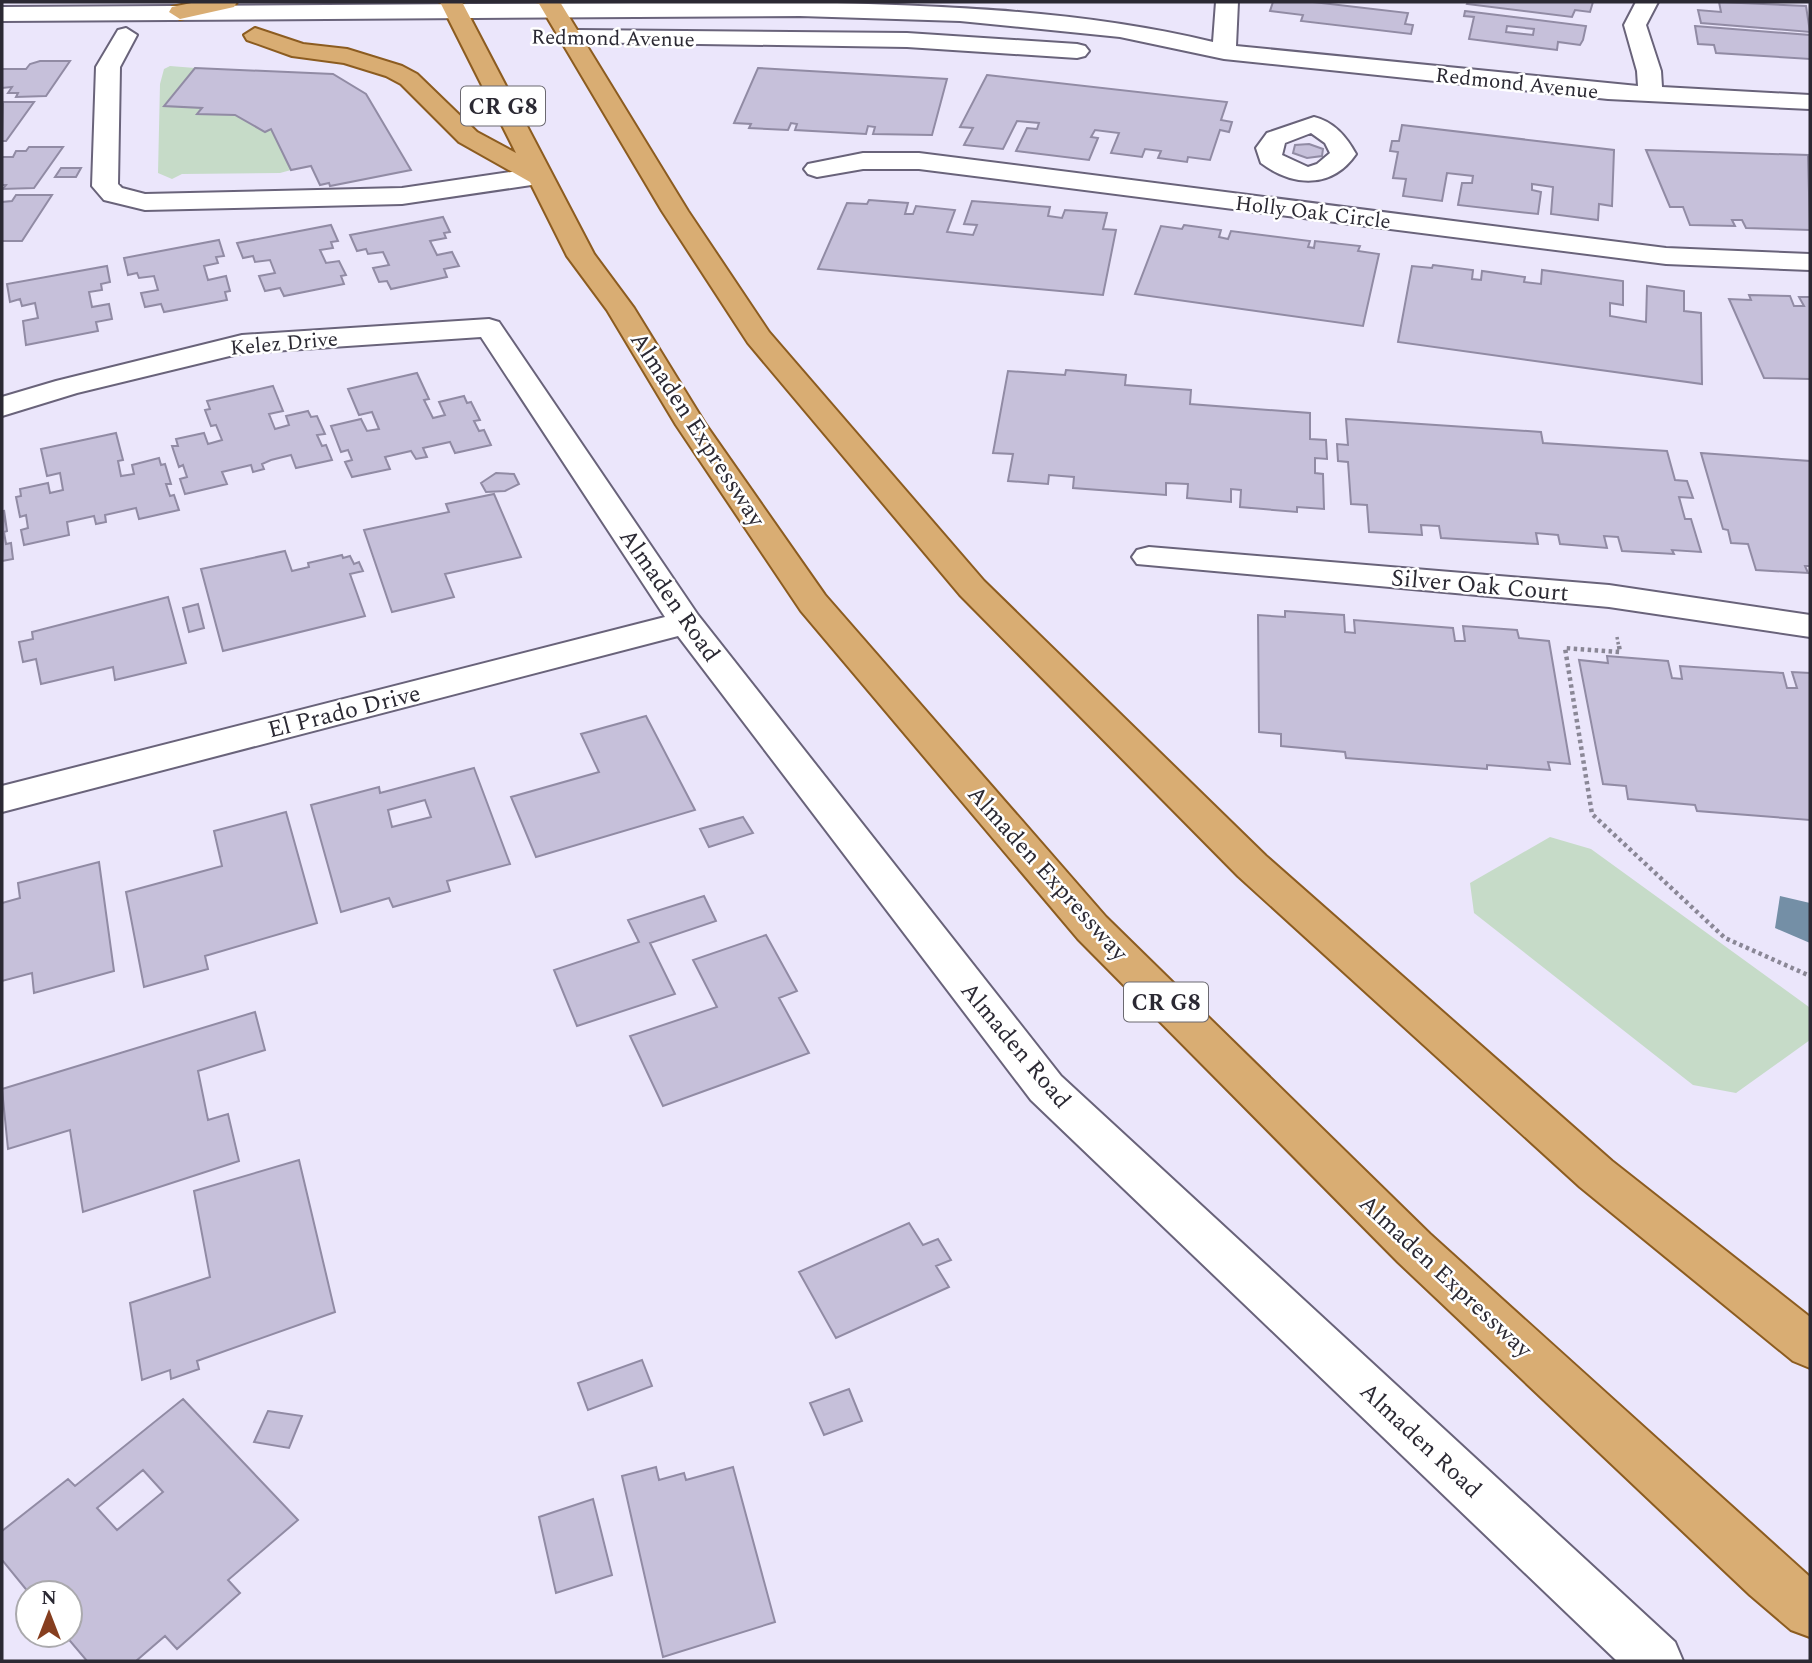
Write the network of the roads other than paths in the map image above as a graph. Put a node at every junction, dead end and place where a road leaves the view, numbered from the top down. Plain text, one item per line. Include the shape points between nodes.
1 (226, 2) edge
2 (1227, 2) edge
3 (1647, 2) edge
4 (800, 5) edge
5 (552, 6) edge
6 (453, 7) edge
7 (42, 8) edge
8 (180, 12) junction
9 (2, 14) edge
10 (2, 34) edge
11 (127, 34) junction
12 (255, 35) junction
13 (351, 35) dead end
14 (440, 36) dead end
15 (468, 36) junction
16 (494, 36) dead end
17 (545, 37) dead end
18 (571, 37) junction
19 (1095, 52) dead end
20 (1224, 52) junction
21 (1130, 54) dead end
22 (1327, 64) junction
23 (1650, 95) junction
24 (1810, 103) edge
25 (1320, 105) junction
26 (817, 169) dead end
27 (538, 176) junction
28 (1303, 177) junction
29 (1292, 210) junction
30 (1810, 262) edge
31 (489, 328) joint
32 (2, 407) edge
33 (1149, 557) dead end
34 (686, 623) junction
35 (1810, 626) edge
36 (2, 799) edge
37 (1810, 1346) edge
38 (1810, 1611) edge
39 (1656, 1661) edge

1 - 8 main road
2 - 20 street
3 - 23 street via 1635,25 1649,71
4 - 5 street, Redmond Avenue
4 - 20 street, Redmond Avenue via 1087,26 1171,37
5 - 6 street, Redmond Avenue
5 - 18 main road
6 - 8 street, Redmond Avenue
6 - 15 main road, Almaden Expressway / CR G8
7 - 8 street, Redmond Avenue
7 - 9 street, Redmond Avenue
10 - 11 street
11 - 12 street
11 - 27 street via 108,67 105,186 113,194 145,202 346,199 402,196
12 - 13 street
12 - 27 main road via 300,51 347,56 394,71 409,79 468,137
14 - 15 street
15 - 16 street
15 - 27 main road, Almaden Expressway / CR G8
17 - 18 street, Redmond Avenue
18 - 19 street, Redmond Avenue via 907,40
18 - 37 main road via 675,211 758,337 972,588 1252,866 1596,1174
20 - 21 street, Redmond Avenue
20 - 22 street, Redmond Avenue
22 - 23 street, Redmond Avenue
22 - 25 street
23 - 24 street, Redmond Avenue
25 - 28 street via 1343,154 1323,172
25 - 28 street via 1269,148 1270,158 1284,170
26 - 29 street, Holly Oak Circle via 863,161 919,161
27 - 38 main road, Almaden Expressway / CR G8 via 581,257 620,308 691,425 813,603 1092,928 1413,1248
28 - 29 street
29 - 30 street, Holly Oak Circle via 1666,256
31 - 32 street, Kelez Drive via 242,344
31 - 34 street, Almaden Road
33 - 35 street, Silver Oak Court via 1609,596
34 - 36 street, El Prado Drive
34 - 39 street, Almaden Road via 1046,1088

